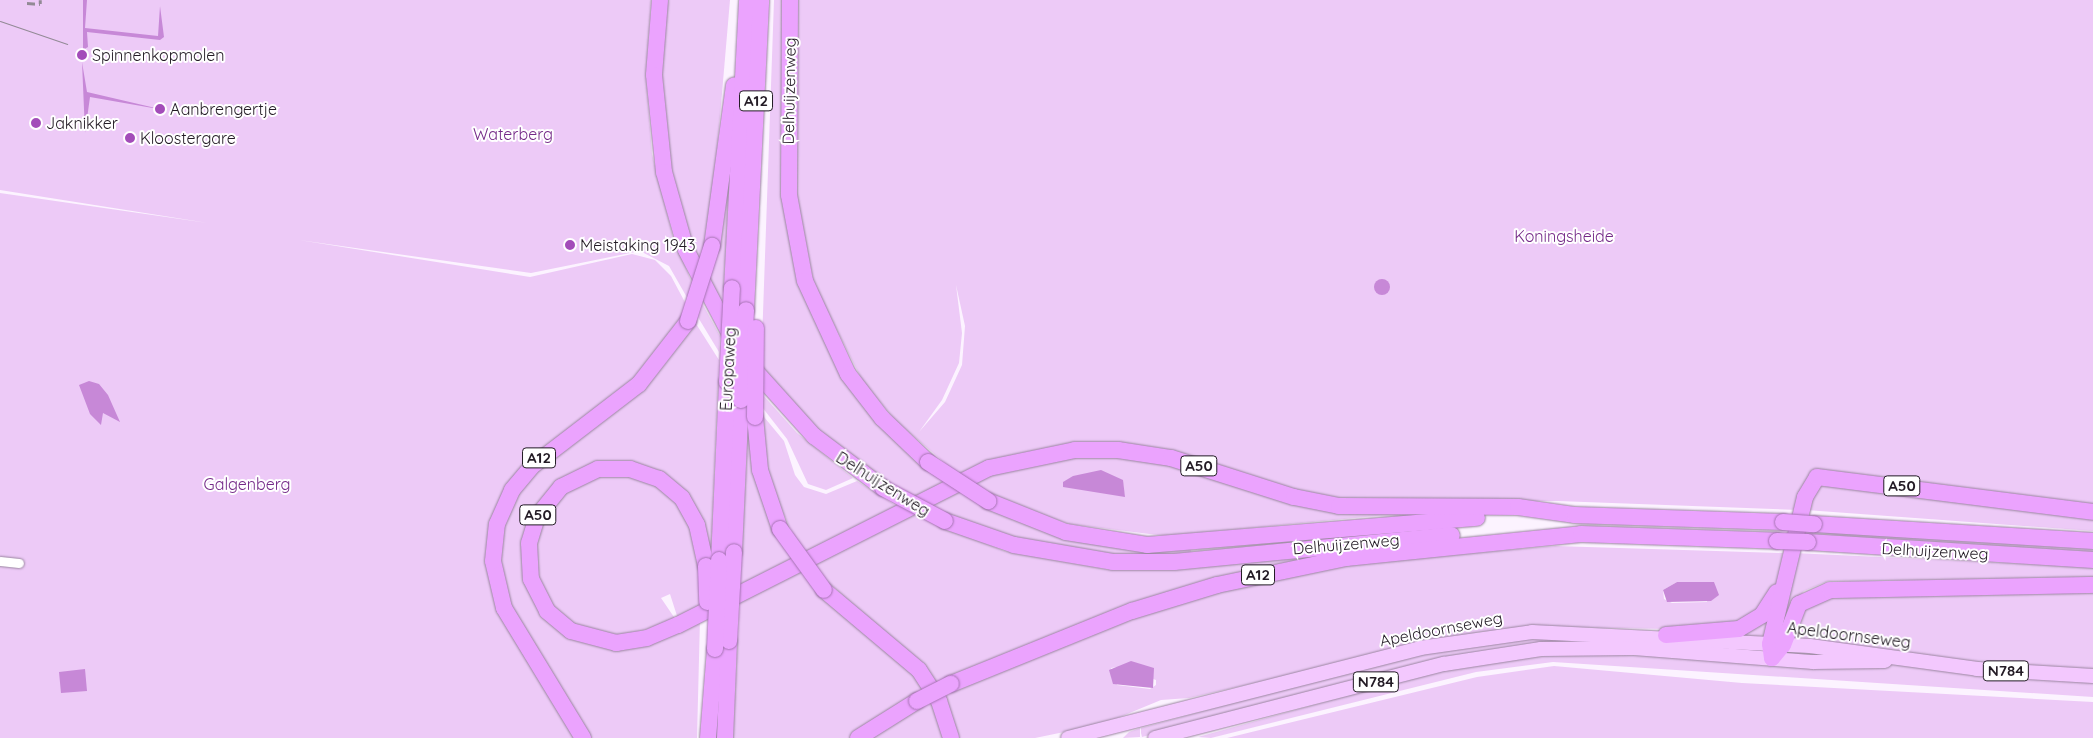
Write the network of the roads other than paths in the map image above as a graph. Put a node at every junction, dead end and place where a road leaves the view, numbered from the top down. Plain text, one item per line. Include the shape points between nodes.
1 (660, 0) edge
2 (747, 0) edge
3 (761, 0) edge
4 (790, 0) edge
5 (744, 43) junction
6 (751, 202) junction
7 (2093, 512) edge
8 (1575, 516) junction
9 (1581, 534) junction
10 (2093, 541) edge
11 (2093, 560) edge
12 (0, 561) edge
13 (18, 563) dead end
14 (713, 563) junction
15 (1785, 577) junction
16 (2093, 585) edge
17 (1666, 635) junction
18 (1775, 649) junction
19 (2093, 676) edge
20 (1115, 732) edge
21 (583, 738) edge
22 (708, 738) edge
23 (725, 738) edge
24 (858, 738) edge
25 (951, 738) edge
26 (1068, 738) edge
27 (1155, 738) edge

1 - 9 highway, Delhuijzenweg, bridge via 654,75 657,129 674,211 694,269 724,326 764,383 814,436 883,488 945,521 1042,552 1145,563 1397,538
2 - 5 highway, Europaweg / A12
3 - 6 highway, Europaweg / A12
4 - 8 highway, Delhuijzenweg / A50, bridge via 788,186 802,271 826,335 848,374 882,418 928,462 988,501 1066,532 1147,545 1428,520
5 - 14 highway, Europaweg / A12, bridge via 727,382
5 - 21 highway, A12, bridge via 730,106 712,246 688,321 639,384 531,467 512,490 497,524 493,562 504,608
6 - 23 highway, Europaweg / A12, bridge
6 - 25 highway, A12, bridge via 756,328 755,417 760,470 780,529 824,590 920,670 939,701
7 - 15 highway, A50 via 1821,476 1811,483 1805,497
8 - 10 highway, Delhuijzenweg / A50, bridge via 1783,522
8 - 14 highway, A50 via 1518,507 1339,506 1294,497 1153,455 1093,449 1052,453 974,475 678,625 616,643 571,631 547,611 531,579 529,543 537,517 560,487 598,469 630,469 659,479 682,498
9 - 11 highway, Delhuijzenweg, bridge via 1808,542
9 - 24 highway, A12, bridge via 1384,553 1248,578 1098,622 951,684
12 - 13 street
14 - 22 highway, Europaweg / A12, bridge
15 - 17 highway, A50 via 1766,612 1746,626 1726,632
15 - 18 highway, A50
16 - 18 highway via 1830,590 1799,604
17 - 18 main road, Apeldoornseweg / N784
17 - 20 main road, Apeldoornseweg / N784 via 1550,631 1462,640
18 - 19 main road, Apeldoornseweg / N784
18 - 27 main road, Apeldoornseweg / N784 via 1634,648 1512,652 1444,664
20 - 26 main road, Apeldoornseweg / N784

